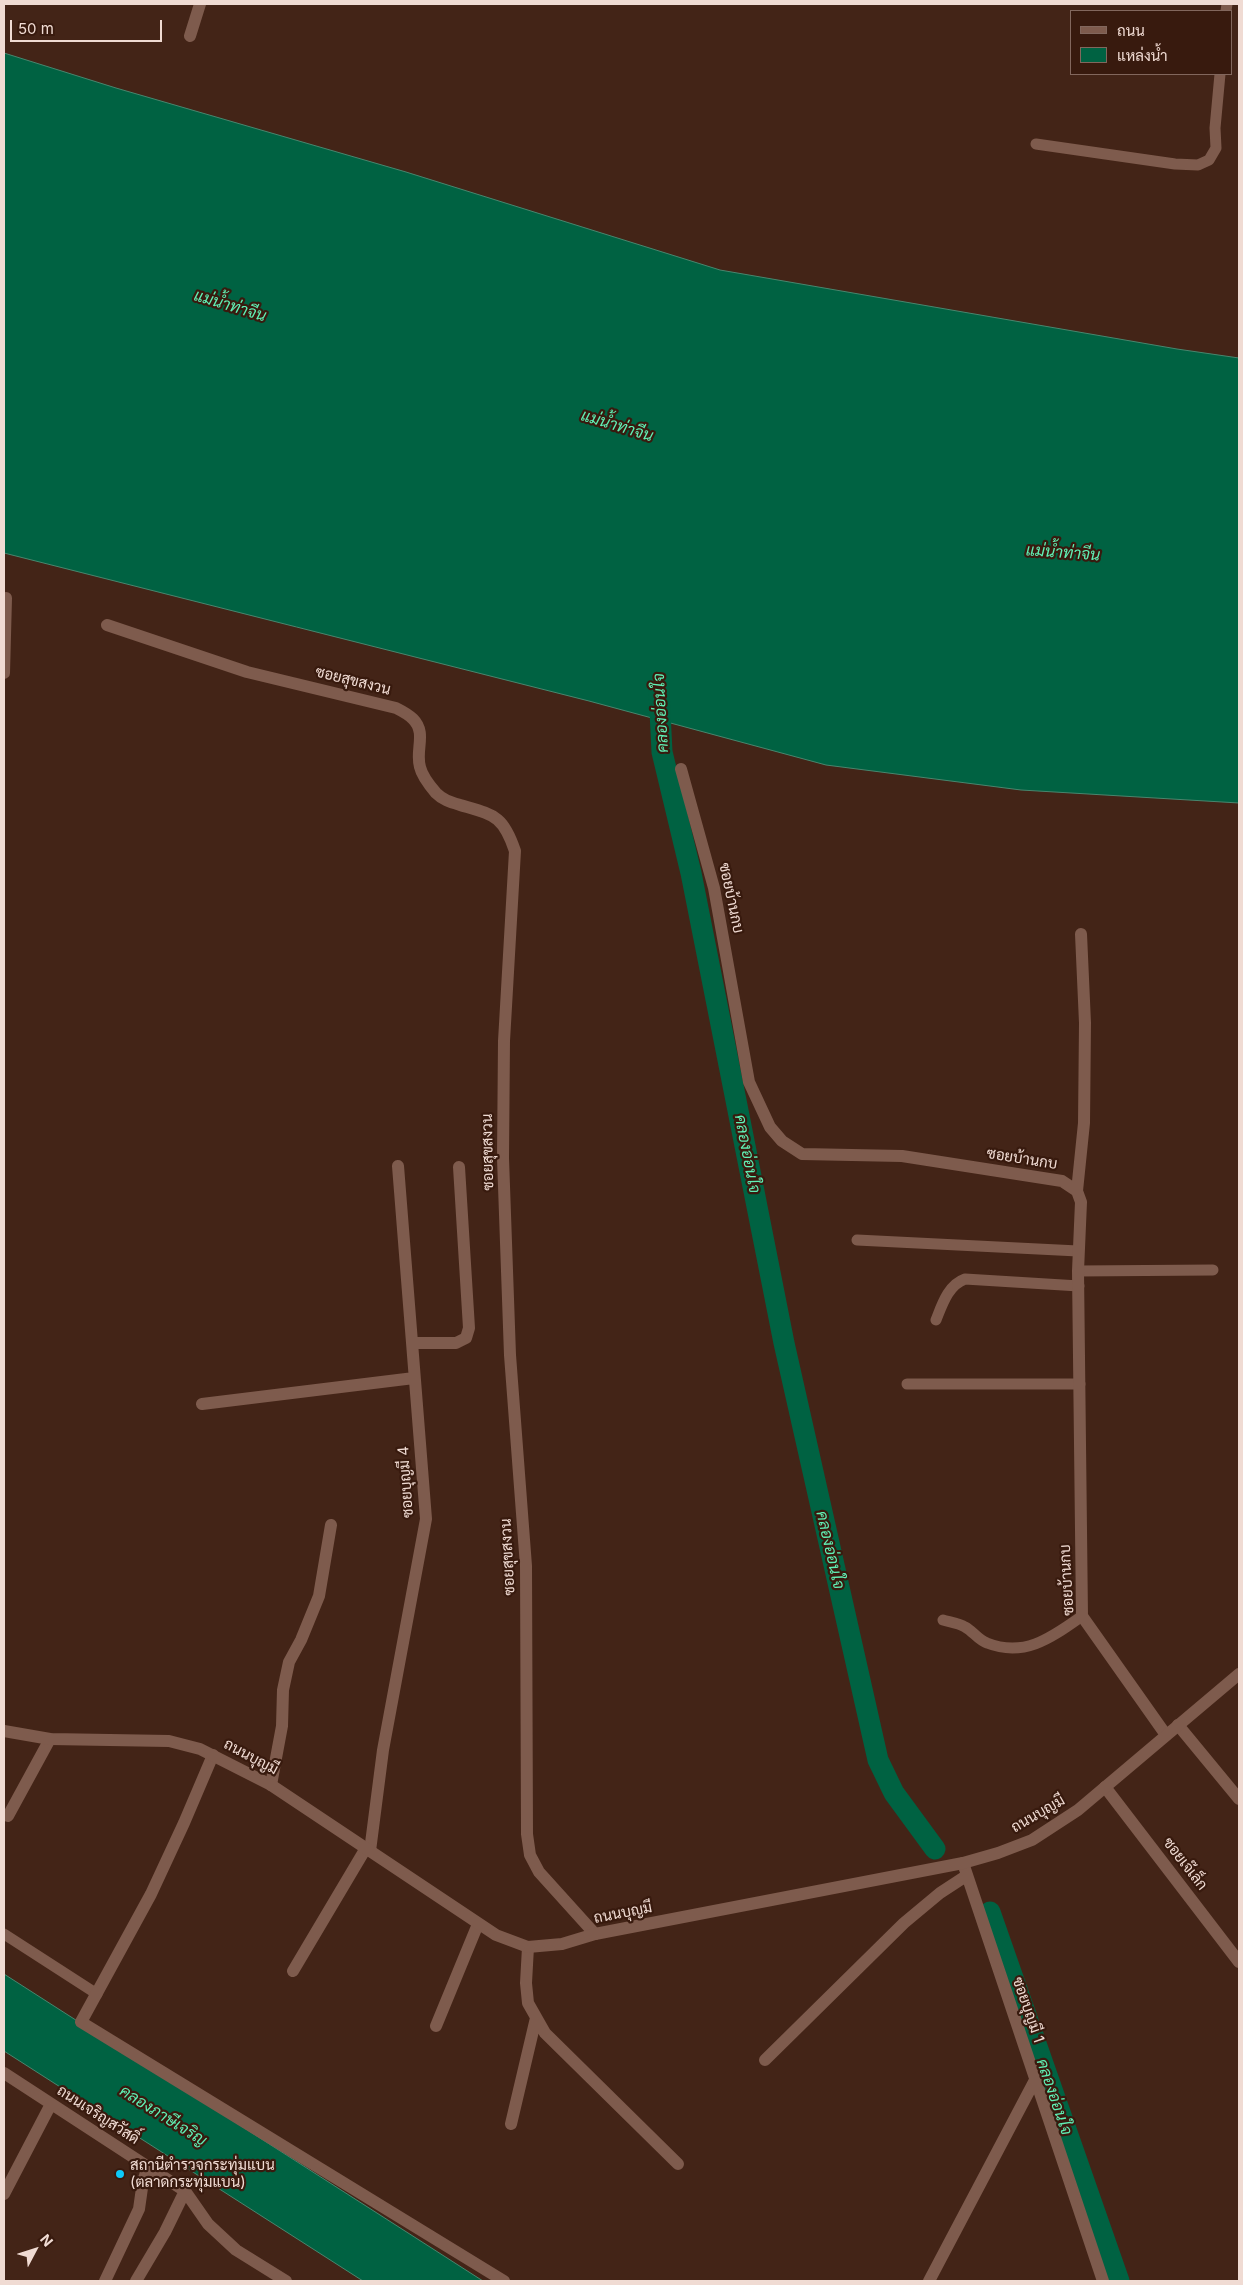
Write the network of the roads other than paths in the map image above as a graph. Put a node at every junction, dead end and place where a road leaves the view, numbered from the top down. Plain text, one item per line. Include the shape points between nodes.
1 (200, 4) edge
2 (190, 36) dead end
3 (1220, 75) edge
4 (1036, 144) dead end
5 (6, 598) dead end
6 (107, 625) dead end
7 (4, 673) edge
8 (681, 768) dead end
9 (1082, 934) dead end
10 (398, 1166) dead end
11 (459, 1167) dead end
12 (1076, 1191) junction
13 (856, 1240) dead end
14 (1078, 1251) junction
15 (1213, 1270) dead end
16 (1078, 1271) junction
17 (1078, 1286) junction
18 (936, 1320) dead end
19 (412, 1343) junction
20 (414, 1378) junction
21 (907, 1384) dead end
22 (1080, 1384) junction
23 (202, 1404) dead end
24 (331, 1525) dead end
25 (1082, 1616) junction
26 (943, 1620) dead end
27 (1239, 1674) edge
28 (1178, 1725) junction
29 (4, 1731) edge
30 (1166, 1735) junction
31 (50, 1739) junction
32 (213, 1754) junction
33 (271, 1785) junction
34 (1105, 1787) junction
35 (1239, 1799) edge
36 (8, 1816) dead end
37 (368, 1850) junction
38 (963, 1862) junction
39 (966, 1876) junction
40 (478, 1924) junction
41 (4, 1934) edge
42 (595, 1934) junction
43 (528, 1948) junction
44 (1239, 1962) edge
45 (293, 1971) dead end
46 (97, 1994) junction
47 (536, 2018) junction
48 (436, 2026) dead end
49 (765, 2060) dead end
50 (4, 2073) edge
51 (1035, 2080) junction
52 (51, 2104) junction
53 (511, 2124) dead end
54 (678, 2164) dead end
55 (148, 2167) junction
56 (185, 2191) junction
57 (4, 2194) edge
58 (1102, 2280) edge
59 (105, 2281) edge
60 (136, 2281) edge
61 (286, 2281) edge
62 (504, 2281) edge
63 (929, 2281) edge

1 - 2 street
3 - 4 lane via 1216,148 1209,160 1198,165
5 - 7 street
6 - 42 street, ซอยสุขสงวน via 247,672 396,708 418,726 419,766 436,793 444,800 484,811 508,830 515,851 504,1040 503,1158 510,1355 526,1566 527,1834 530,1855 539,1872
8 - 12 street, ซอยบ้านกบ via 714,888 749,1082 770,1127 782,1141 802,1154 902,1156 1062,1182
9 - 12 street via 1084,1124
10 - 19 street, ซอยบุญมี 4
11 - 19 street via 469,1328 466,1338 456,1343
12 - 14 street, ซอยบ้านกบ via 1081,1202
13 - 14 lane
14 - 16 street, ซอยบ้านกบ
15 - 16 lane
16 - 17 street, ซอยบ้านกบ
17 - 18 lane via 965,1279 959,1281 944,1298
17 - 22 street, ซอยบ้านกบ
19 - 20 street, ซอยบุญมี 4
20 - 23 street
20 - 37 street, ซอยบุญมี 4 via 426,1519 382,1750
21 - 22 lane
22 - 25 street, ซอยบ้านกบ
24 - 33 street via 319,1596 289,1662
25 - 26 lane via 1049,1639 1026,1647 985,1643 965,1627
25 - 30 street, ซอยบ้านกบ
27 - 28 street, ถนนบุญมี
28 - 30 street, ถนนบุญมี
28 - 35 street
29 - 31 street, ถนนบุญมี
30 - 34 street, ถนนบุญมี
31 - 32 street, ถนนบุญมี via 169,1741
31 - 36 street
32 - 33 street, ถนนบุญมี
32 - 46 street via 151,1894
33 - 37 street, ถนนบุญมี
34 - 38 street, ถนนบุญมี via 1078,1810 1032,1840
34 - 44 street, ซอยเจ๊เล็ก
37 - 40 street, ถนนบุญมี
37 - 45 street
38 - 39 street, ซอยบุญมี 1
38 - 42 street, ถนนบุญมี
39 - 49 street via 904,1923
39 - 51 street, ซอยบุญมี 1
40 - 43 street, ถนนบุญมี
40 - 48 street
41 - 46 lane
42 - 43 street, ถนนบุญมี via 562,1944
43 - 47 street via 528,2003
46 - 62 street via 81,2022
47 - 53 street
47 - 54 street via 545,2033
50 - 52 street, ถนนเจริญสวัสดิ์
51 - 58 street, ซอยบุญมี 1
51 - 63 street
52 - 55 street, ถนนเจริญสวัสดิ์
52 - 57 street
55 - 56 street, ถนนเจริญสวัสดิ์
55 - 59 street via 139,2209
56 - 60 street
56 - 61 street, ถนนเจริญสวัสดิ์ via 208,2224 236,2250

